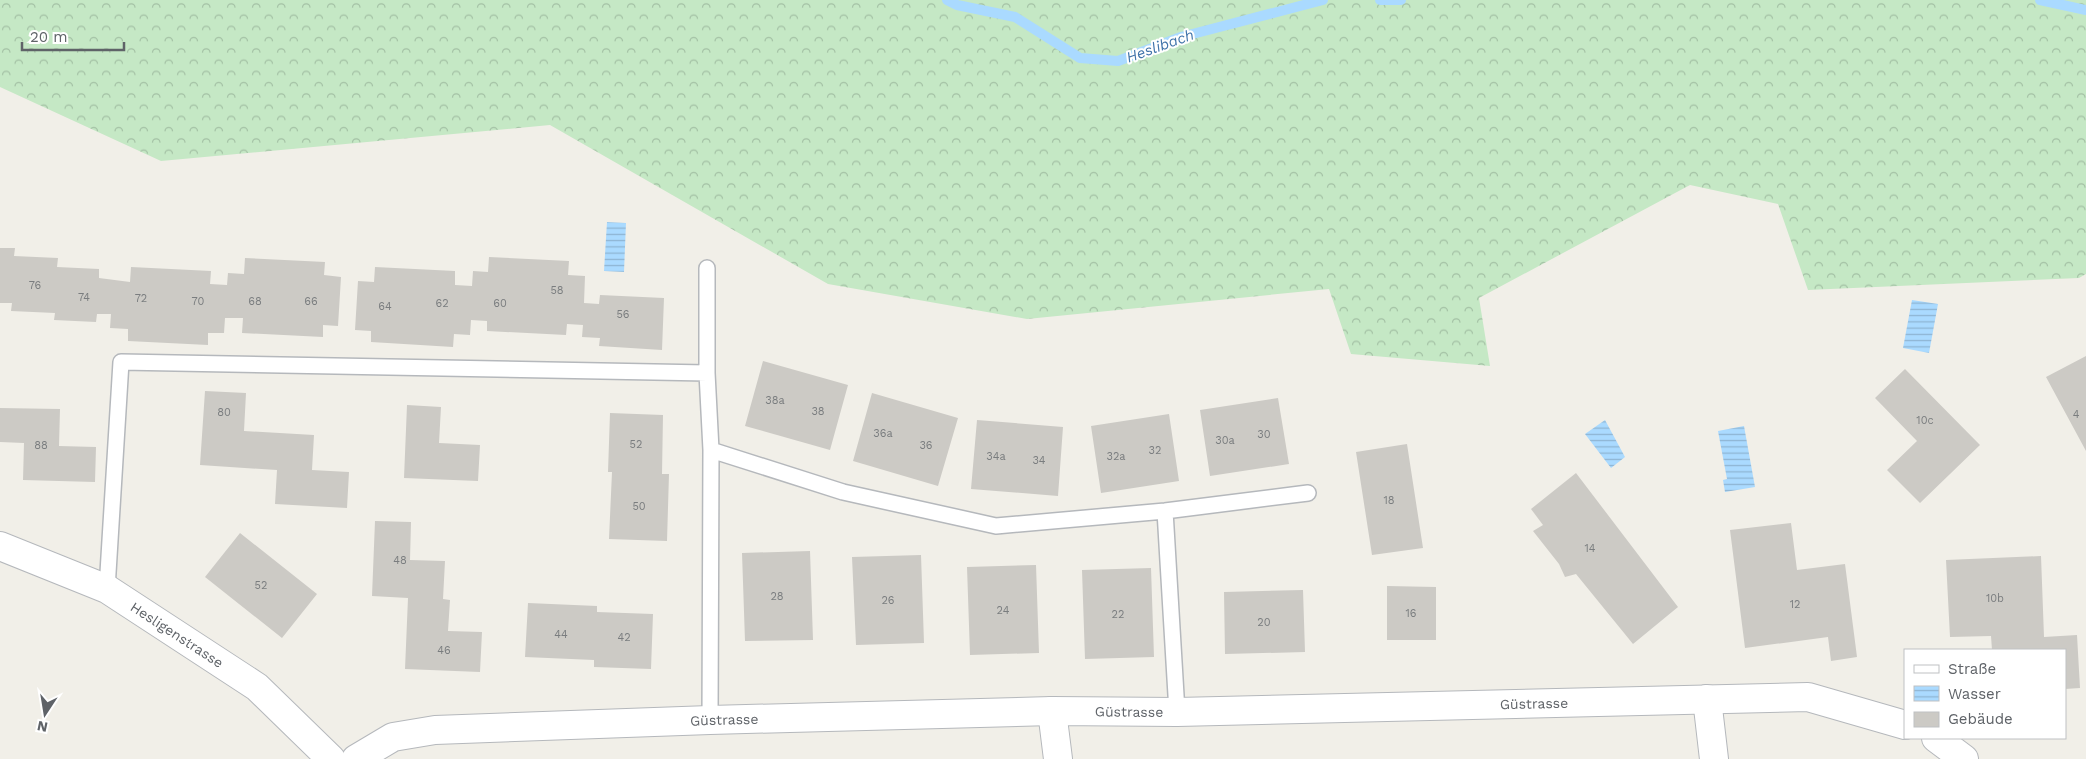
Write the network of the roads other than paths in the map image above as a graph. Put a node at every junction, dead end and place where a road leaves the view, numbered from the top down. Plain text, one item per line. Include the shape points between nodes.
1 (707, 268) dead end
2 (707, 373) junction
3 (711, 450) junction
4 (1308, 493) dead end
5 (1166, 511) junction
6 (0, 546) edge
7 (107, 589) junction
8 (1707, 699) junction
9 (1052, 711) junction
10 (1177, 712) junction
11 (710, 720) junction
12 (1904, 725) edge
13 (1937, 739) edge
14 (331, 759) edge
15 (356, 759) edge
16 (1058, 759) edge
17 (1714, 759) edge
18 (1964, 759) edge

1 - 2 lane
2 - 3 lane
2 - 7 lane via 120,362
3 - 5 lane via 843,492 996,526
3 - 11 lane
4 - 5 lane
5 - 10 lane
6 - 7 street, Hesligenstrasse
7 - 14 street, Hesligenstrasse via 257,687
8 - 10 street, Güstrasse
8 - 12 street, Güstrasse via 1808,697
8 - 17 street
9 - 10 street, Güstrasse
9 - 11 street, Güstrasse
9 - 16 street
11 - 15 street, Güstrasse via 435,730 394,737
13 - 18 street

